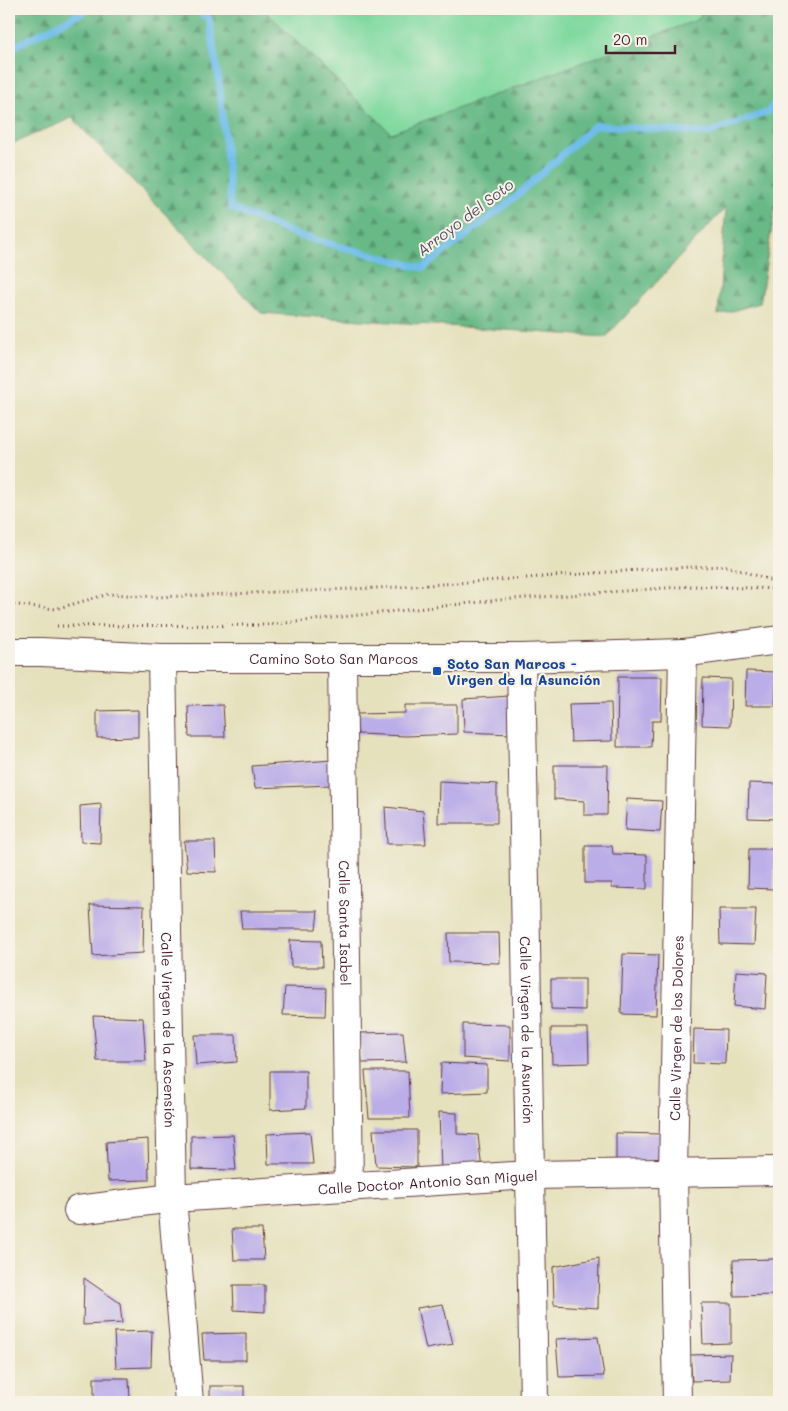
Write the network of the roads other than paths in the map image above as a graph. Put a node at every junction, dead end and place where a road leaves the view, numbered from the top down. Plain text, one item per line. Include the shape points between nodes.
1 (779, 640) edge
2 (9, 652) edge
3 (683, 653) junction
4 (162, 658) junction
5 (342, 658) junction
6 (521, 658) junction
7 (779, 1171) edge
8 (674, 1173) junction
9 (530, 1175) junction
10 (349, 1187) junction
11 (172, 1198) junction
12 (78, 1210) dead end
13 (189, 1402) edge
14 (534, 1402) edge
15 (677, 1402) edge

1 - 3 street, Camino Soto San Marcos
2 - 4 street, Camino Soto San Marcos
3 - 6 street, Camino Soto San Marcos
3 - 8 street, Calle Virgen de los Dolores
4 - 5 street, Camino Soto San Marcos
4 - 11 street, Calle Virgen de la Ascensión
5 - 6 street, Camino Soto San Marcos
5 - 10 street, Calle Santa Isabel
6 - 9 street, Calle Virgen de la Asunción
7 - 8 street, Calle Doctor Antonio San Miguel
8 - 9 street, Calle Doctor Antonio San Miguel
8 - 15 street, Calle Virgen de los Dolores
9 - 10 street, Calle Doctor Antonio San Miguel
9 - 14 street, Calle Virgen de la Asunción
10 - 11 street, Calle Doctor Antonio San Miguel
11 - 12 street, Calle Doctor Antonio San Miguel
11 - 13 street, Calle Virgen de la Ascensión

